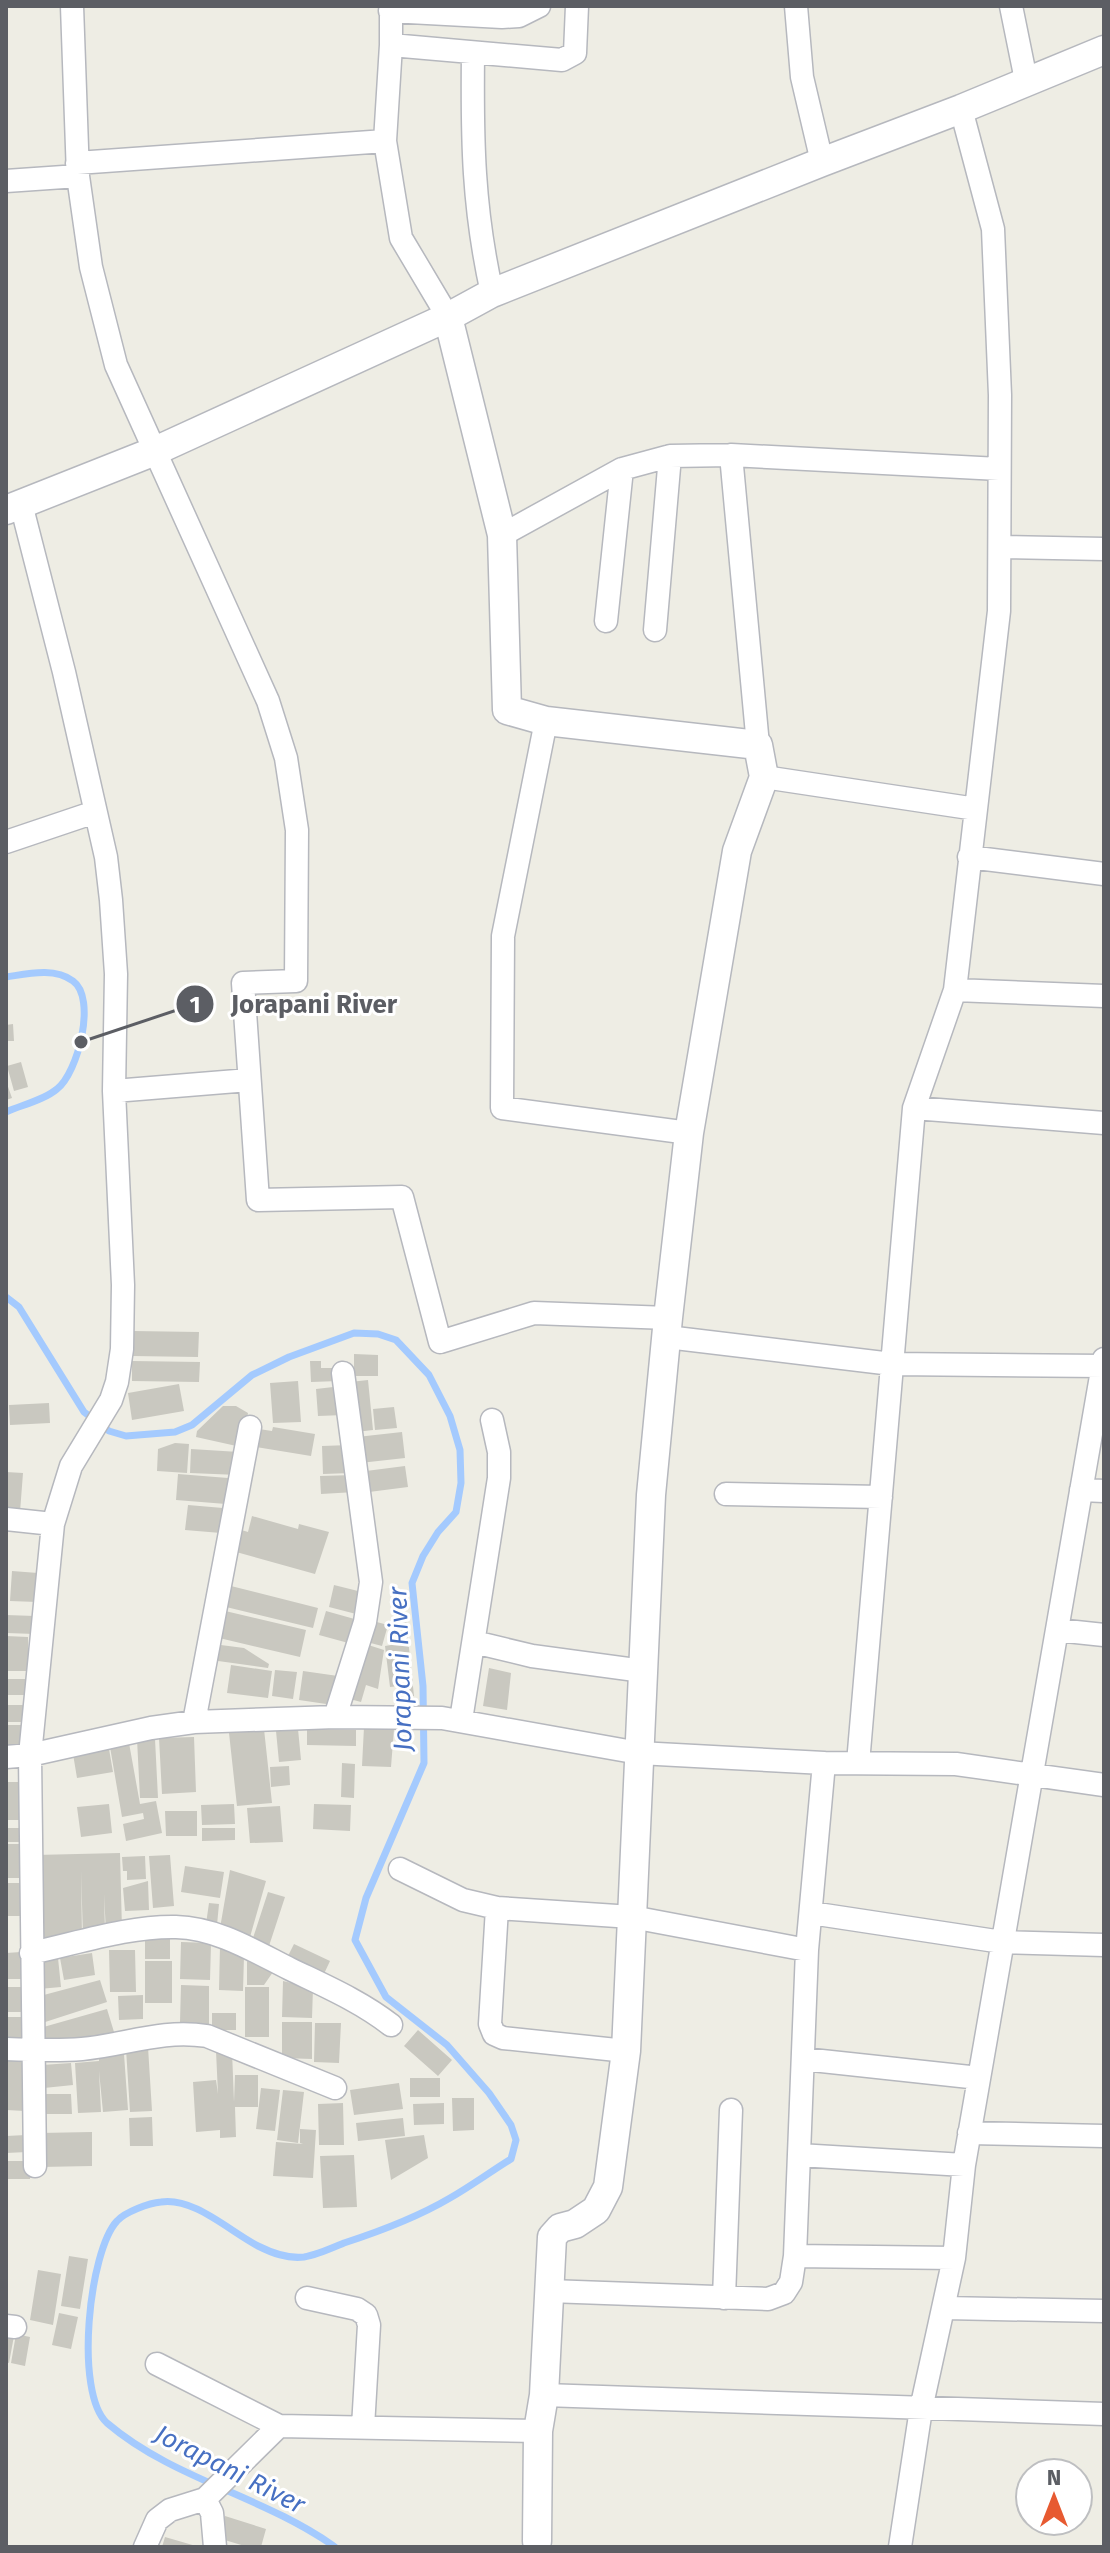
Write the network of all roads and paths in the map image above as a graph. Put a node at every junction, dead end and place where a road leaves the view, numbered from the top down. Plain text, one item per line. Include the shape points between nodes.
1 (72, 6) edge
2 (539, 6) edge
3 (577, 6) edge
4 (796, 6) edge
5 (1011, 6) edge
6 (390, 9) edge
7 (391, 45) junction
8 (1104, 50) edge
9 (473, 53) junction
10 (1026, 80) junction
11 (961, 109) junction
12 (385, 141) junction
13 (822, 162) junction
14 (78, 170) junction
15 (6, 181) edge
16 (492, 293) junction
17 (448, 317) junction
18 (155, 451) junction
19 (731, 455) junction
20 (670, 456) junction
21 (622, 469) junction
22 (999, 469) junction
23 (14, 507) edge
24 (502, 535) junction
25 (1001, 547) junction
26 (1104, 549) edge
27 (606, 621) dead end
28 (655, 630) dead end
29 (546, 721) junction
30 (758, 745) junction
31 (764, 777) junction
32 (976, 809) junction
33 (95, 812) junction
34 (6, 842) edge
35 (969, 857) junction
36 (1104, 874) edge
37 (955, 990) junction
38 (1104, 996) edge
39 (249, 1080) junction
40 (114, 1091) junction
41 (914, 1108) junction
42 (1104, 1123) edge
43 (689, 1133) junction
44 (668, 1327) junction
45 (892, 1364) junction
46 (1104, 1364) edge
47 (343, 1373) dead end
48 (492, 1420) dead end
49 (250, 1427) dead end
50 (1093, 1490) edge
51 (726, 1494) dead end
52 (881, 1497) junction
53 (6, 1519) edge
54 (53, 1524) junction
55 (1057, 1630) junction
56 (1104, 1635) edge
57 (474, 1642) junction
58 (643, 1671) junction
59 (335, 1717) junction
60 (451, 1719) junction
61 (194, 1722) junction
62 (639, 1753) junction
63 (30, 1755) junction
64 (6, 1757) edge
65 (824, 1763) junction
66 (858, 1763) junction
67 (1032, 1776) junction
68 (1104, 1785) edge
69 (400, 1869) dead end
70 (497, 1908) junction
71 (811, 1913) junction
72 (632, 1917) junction
73 (1002, 1942) junction
74 (1104, 1945) edge
75 (807, 1950) junction
76 (31, 1953) junction
77 (391, 2025) dead end
78 (6, 2049) edge
79 (32, 2050) junction
80 (626, 2051) junction
81 (803, 2059) junction
82 (979, 2078) junction
83 (335, 2088) dead end
84 (731, 2110) dead end
85 (969, 2133) junction
86 (1104, 2136) edge
87 (799, 2155) junction
88 (964, 2165) junction
89 (35, 2166) dead end
90 (795, 2256) junction
91 (954, 2258) junction
92 (549, 2291) junction
93 (307, 2298) dead end
94 (724, 2298) junction
95 (945, 2308) junction
96 (1104, 2311) edge
97 (157, 2364) dead end
98 (544, 2395) junction
99 (921, 2409) junction
100 (1104, 2414) edge
101 (279, 2426) junction
102 (363, 2427) junction
103 (538, 2431) junction
104 (208, 2496) junction
105 (538, 2545) edge
106 (145, 2547) edge
107 (215, 2547) edge
108 (900, 2547) edge

1 - 14 street
2 - 6 street via 502,17
3 - 9 street via 575,53 570,58
4 - 13 street via 802,77
5 - 10 street
6 - 7 street
7 - 9 street
7 - 12 street
8 - 10 street
9 - 16 street via 475,203
10 - 11 street
11 - 13 street
11 - 22 street via 993,229
12 - 14 street
12 - 17 street via 401,238
13 - 16 street
14 - 15 street
14 - 18 street via 91,267 116,365
16 - 17 street
17 - 18 street
17 - 24 street
18 - 23 street
18 - 39 street via 268,701 286,758 297,830 296,981 243,983
19 - 20 street
19 - 22 street
19 - 30 street
20 - 21 street
20 - 28 street
21 - 24 street
21 - 27 street
22 - 25 street
23 - 33 street via 64,672
24 - 29 street via 507,710
25 - 26 street
25 - 32 street via 999,611
29 - 30 street
29 - 43 street via 503,936 502,1108
30 - 31 street
31 - 32 street
31 - 43 street via 737,851
32 - 35 street
33 - 34 street
33 - 40 street via 111,900
35 - 36 street
35 - 37 street
37 - 38 street
37 - 41 street
39 - 40 street
39 - 44 street via 258,1200 402,1197 440,1342 534,1313
40 - 54 street via 123,1285 121,1367 111,1400 71,1466
41 - 42 street
41 - 45 street
43 - 44 street
44 - 45 street
44 - 58 street via 651,1495
45 - 46 street
45 - 52 street
46 - 50 street
47 - 59 street via 371,1582 365,1622
48 - 57 street via 499,1478
49 - 61 street
50 - 55 street
51 - 52 street
52 - 66 street
53 - 54 street
54 - 63 street
55 - 56 street
55 - 67 street
57 - 58 street
57 - 60 street
58 - 62 street
59 - 60 street
59 - 61 street
60 - 62 street
61 - 63 street
62 - 65 street
62 - 72 street
63 - 64 street
63 - 76 street
65 - 66 street
65 - 71 street
66 - 67 street via 956,1764
67 - 68 street
67 - 73 street
69 - 70 street via 463,1900
70 - 72 street
70 - 80 street via 490,2024 494,2034
71 - 73 street
71 - 75 street
72 - 75 street
72 - 80 street
73 - 74 street
73 - 82 street
75 - 81 street
76 - 77 street via 150,1928 200,1930 368,2007
76 - 79 street
78 - 79 street
79 - 83 street via 82,2049 188,2033
79 - 89 street
80 - 92 street via 608,2187 596,2210 552,2237
81 - 82 street
81 - 87 street
82 - 85 street
84 - 94 street
85 - 86 street
85 - 88 street
87 - 88 street
87 - 90 street
88 - 91 street
90 - 91 street
90 - 94 street via 784,2293 768,2299
91 - 95 street
92 - 94 street
92 - 98 street
93 - 102 street via 366,2315
95 - 96 street
95 - 99 street
97 - 101 street
98 - 99 street
98 - 103 street
99 - 100 street
99 - 108 street
101 - 102 street
101 - 104 street
102 - 103 street
103 - 105 street
104 - 106 street via 157,2520
104 - 107 street

